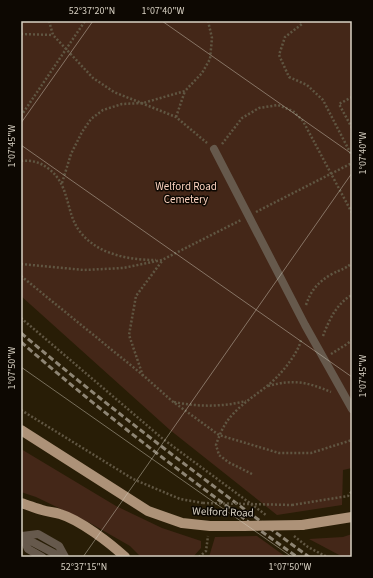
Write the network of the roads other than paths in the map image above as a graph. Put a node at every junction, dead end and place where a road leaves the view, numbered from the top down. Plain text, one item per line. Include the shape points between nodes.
1 (214, 149) road end
2 (352, 409) edge
3 (21, 430) edge
4 (21, 503) edge
5 (352, 517) edge
6 (22, 536) edge
7 (42, 557) edge
8 (61, 557) edge
9 (65, 557) edge
10 (125, 557) edge

1 - 2 lane via 305,325
3 - 5 main road, Welford Road, bridge via 148,511 182,523 210,526 302,525
4 - 10 main road via 61,514 107,542
6 - 7 lane via 28,549
6 - 8 lane
6 - 9 lane via 38,534 59,546

